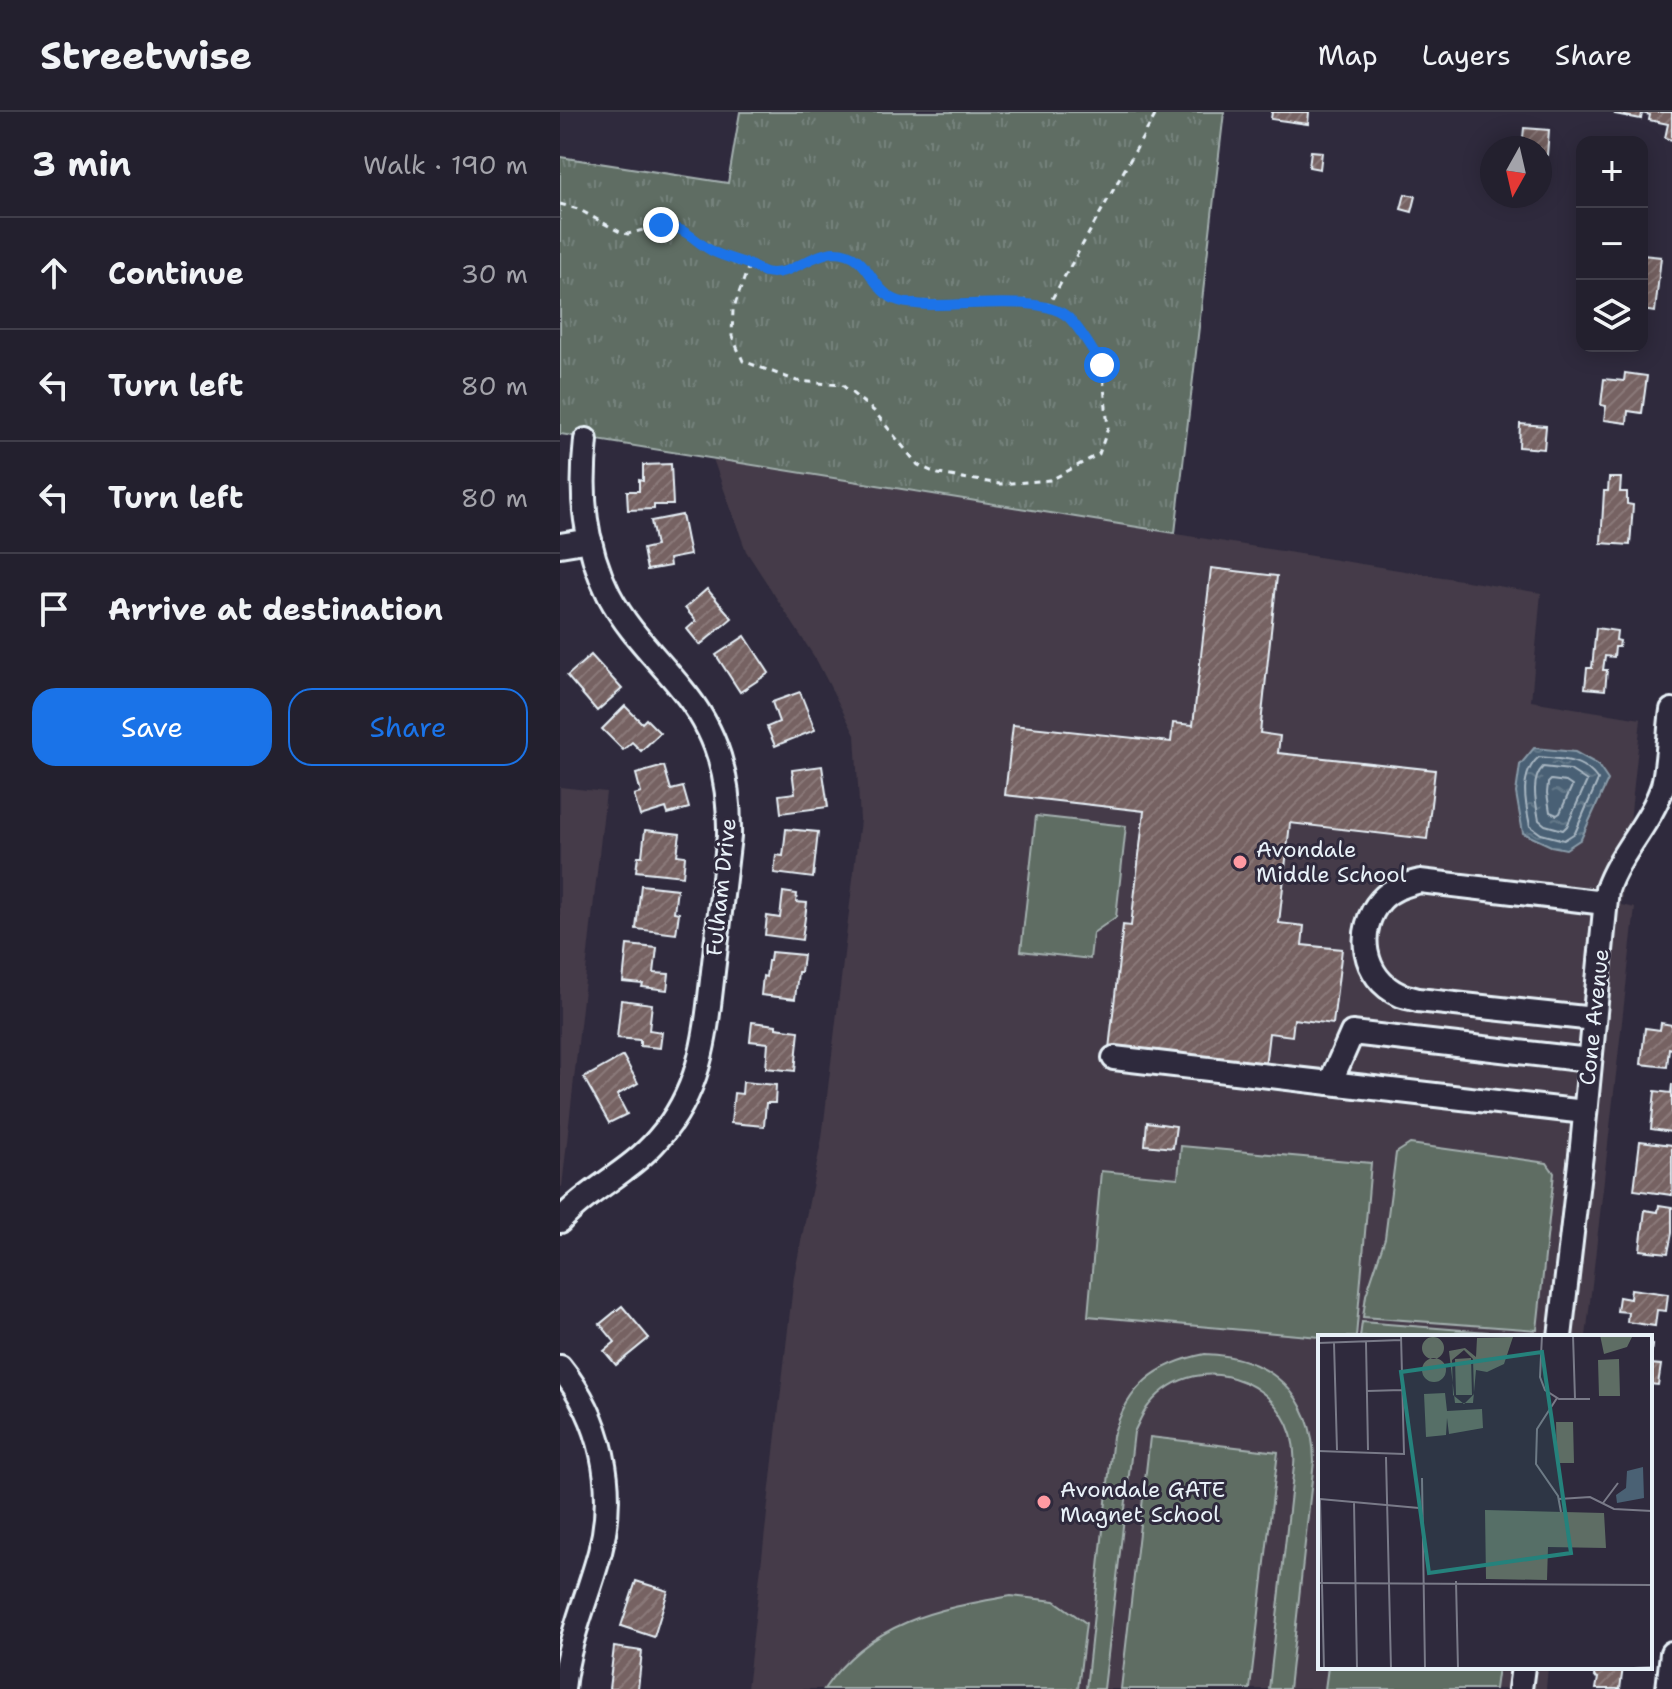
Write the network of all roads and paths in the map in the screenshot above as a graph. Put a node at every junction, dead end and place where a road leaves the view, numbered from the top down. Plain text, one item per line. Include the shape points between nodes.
1 (1157, 112) edge
2 (560, 204) edge
3 (749, 265) junction
4 (1048, 306) junction
5 (586, 440) dead end
6 (590, 540) junction
7 (560, 545) edge
8 (1672, 710) edge
9 (1605, 903) junction
10 (1594, 1019) junction
11 (1114, 1058) dead end
12 (1589, 1060) junction
13 (1330, 1083) junction
14 (1585, 1112) junction
15 (560, 1221) edge
16 (1560, 1335) edge
17 (560, 1367) edge
18 (1672, 1653) edge
19 (1523, 1669) edge
20 (563, 1689) edge
21 (1520, 1689) edge
22 (1668, 1689) edge

1 - 4 path
2 - 3 path via 628,234 661,225 676,227 712,251
3 - 4 path via 775,272 835,252 856,257 885,294 898,301
3 - 4 path via 733,310 732,336 743,361 797,381 842,385 874,411 918,465 938,474 1000,484 1051,480 1099,454 1108,428 1102,365 1070,318
5 - 6 street, Fulham Drive via 582,490
6 - 7 street
6 - 15 street, Fulham Drive via 621,615 693,703 715,742 727,787 729,836 704,1042 690,1091 645,1153
8 - 9 street, Cone Avenue via 1663,784 1609,882
9 - 10 street, Cone Avenue
9 - 10 street via 1420,881 1383,897 1365,933 1372,970 1400,995
10 - 12 street, Cone Avenue
11 - 13 street
12 - 13 street via 1352,1033
12 - 14 street, Cone Avenue
13 - 14 street
14 - 16 street, Cone Avenue
17 - 20 street via 596,1431 608,1504 600,1551 568,1650
18 - 22 street
19 - 21 street

